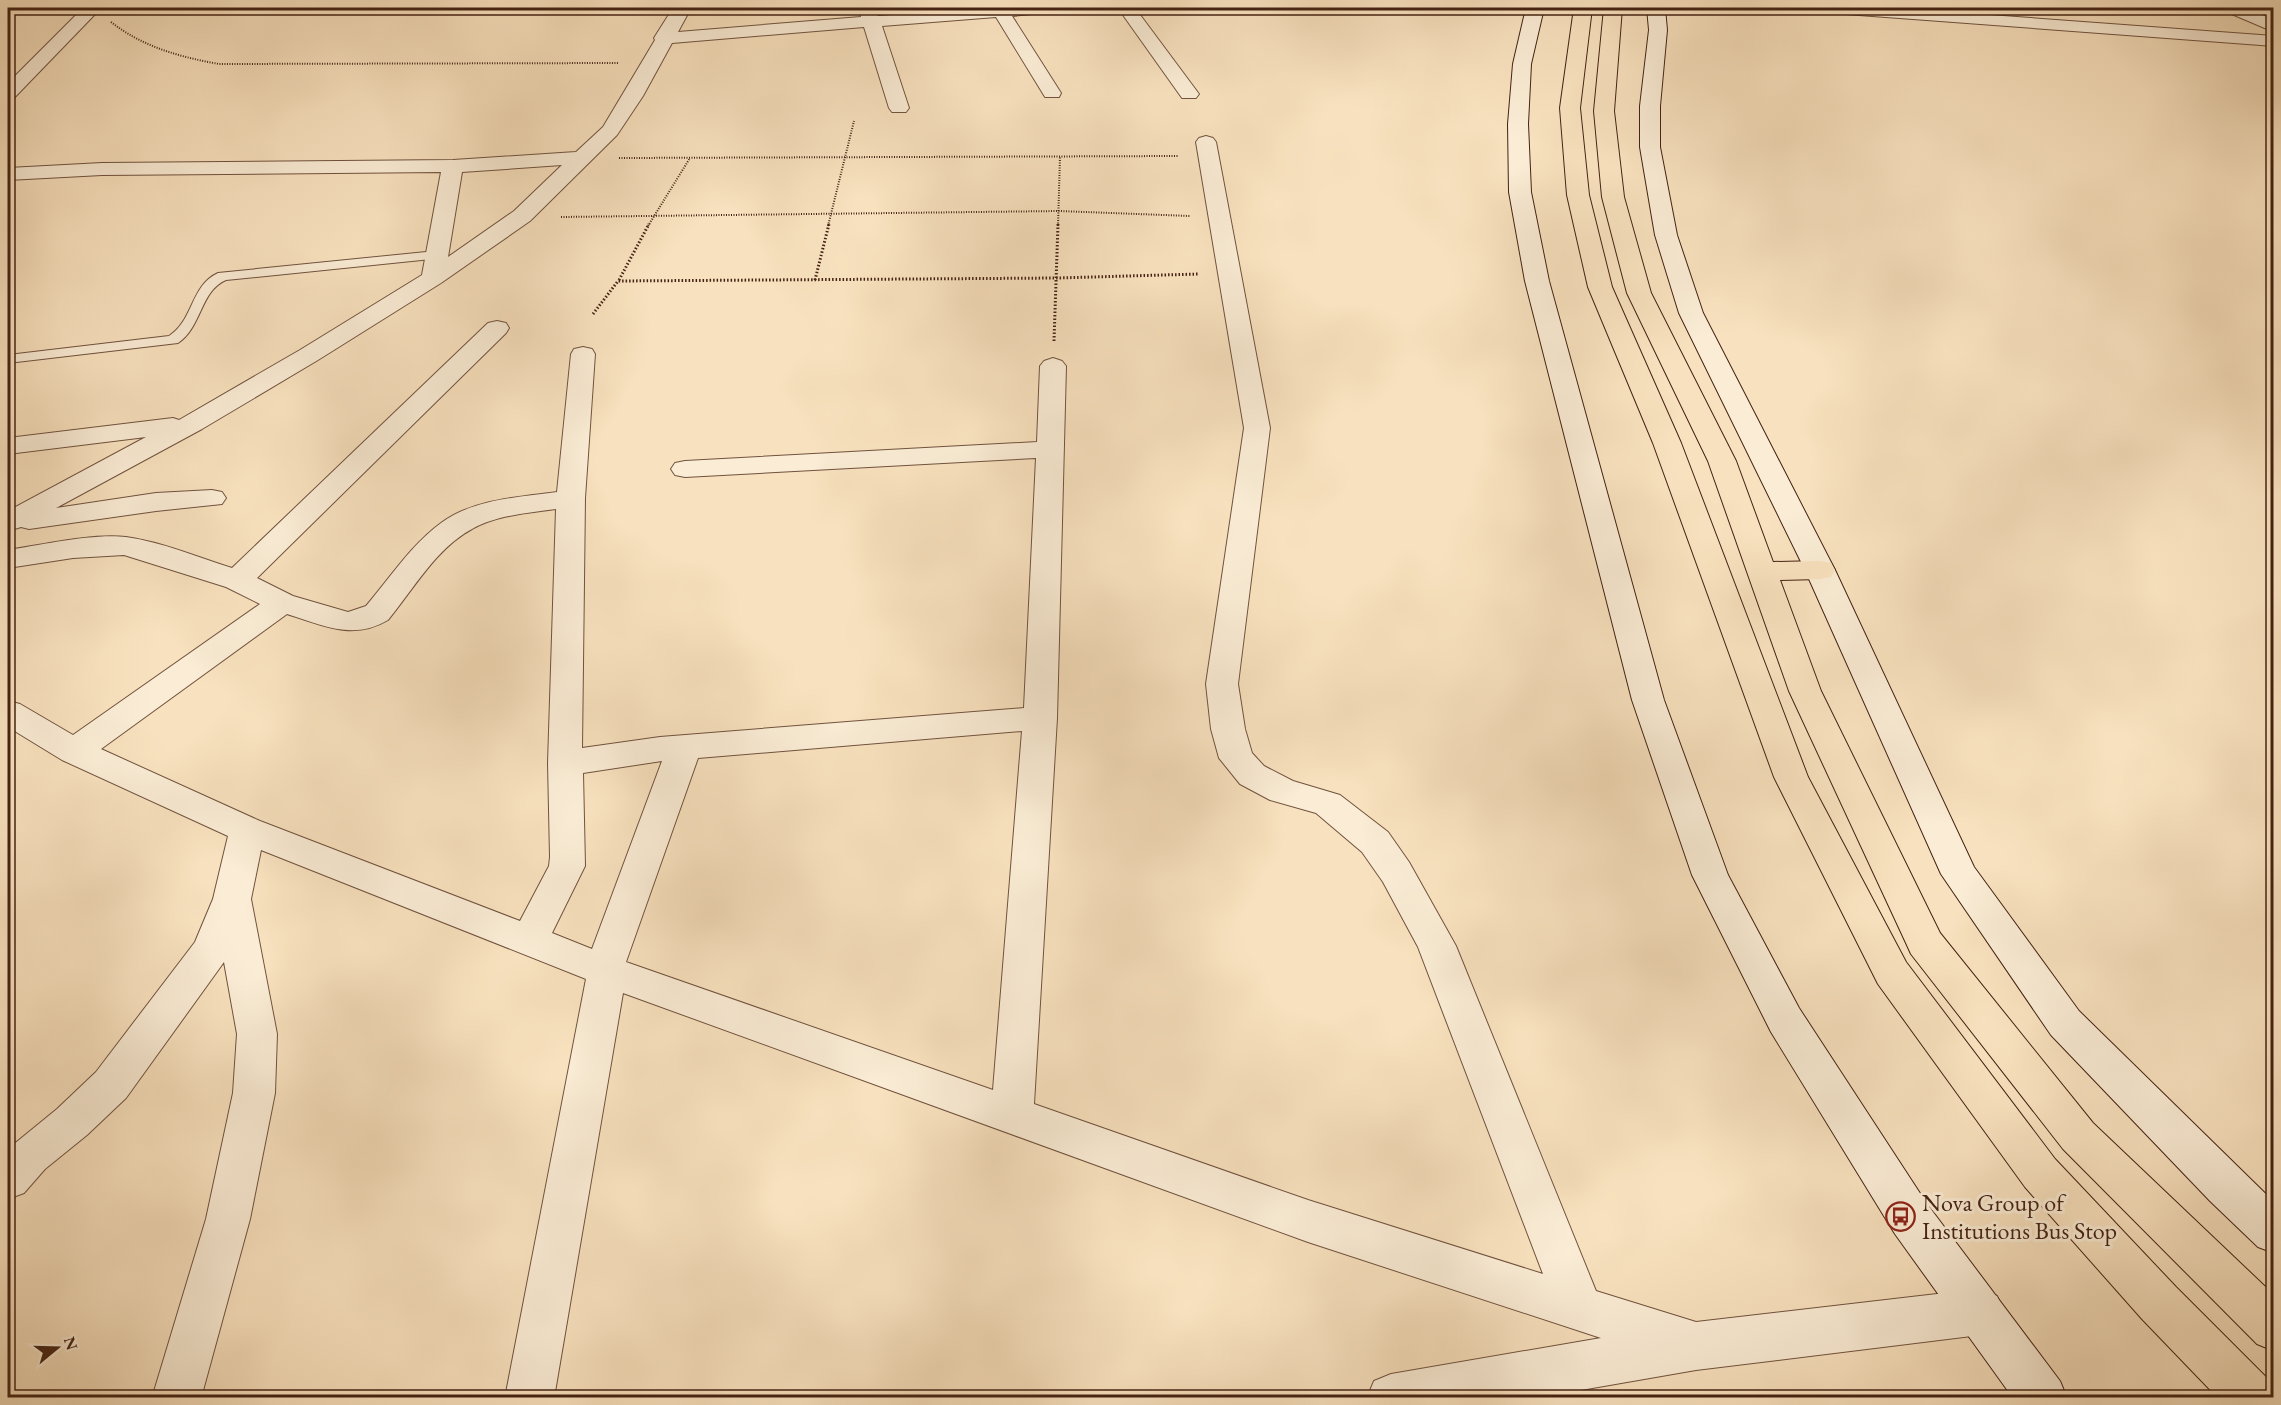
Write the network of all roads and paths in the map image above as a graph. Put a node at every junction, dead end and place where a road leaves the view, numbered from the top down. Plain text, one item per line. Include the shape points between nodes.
1 (682, 8) edge
2 (1046, 8) edge
3 (1127, 8) edge
4 (1535, 8) edge
5 (1583, 8) edge
6 (1613, 8) edge
7 (1656, 8) edge
8 (1832, 8) edge
9 (2003, 8) edge
10 (2233, 8) edge
11 (1000, 9) edge
12 (98, 11) edge
13 (2130, 13) dead end
14 (868, 14) edge
15 (2028, 21) junction
16 (2274, 27) edge
17 (2171, 34) junction
18 (663, 38) junction
19 (2274, 41) edge
20 (651, 62) junction
21 (8, 93) edge
22 (1052, 93) dead end
23 (1188, 94) dead end
24 (899, 108) dead end
25 (854, 122) dead end
26 (1208, 149) joint
27 (1060, 156) junction
28 (583, 158) junction
29 (690, 158) junction
30 (845, 158) junction
31 (453, 166) junction
32 (8, 174) edge
33 (1059, 211) junction
34 (832, 214) junction
35 (522, 216) junction
36 (653, 217) junction
37 (1220, 217) junction
38 (434, 267) junction
39 (1230, 273) junction
40 (1057, 278) junction
41 (815, 280) junction
42 (618, 281) junction
43 (593, 314) dead end
44 (497, 328) dead end
45 (583, 354) dead end
46 (8, 359) edge
47 (1053, 366) joint
48 (193, 423) junction
49 (8, 446) edge
50 (1049, 449) junction
51 (685, 469) dead end
52 (212, 498) dead end
53 (571, 498) junction
54 (8, 523) edge
55 (8, 559) edge
56 (1820, 570) junction
57 (1762, 571) junction
58 (237, 580) junction
59 (282, 603) junction
60 (8, 712) edge
61 (1040, 718) junction
62 (684, 748) junction
63 (74, 751) junction
64 (565, 763) junction
65 (247, 830) junction
66 (232, 899) junction
67 (529, 941) junction
68 (606, 971) junction
69 (1012, 1116) junction
70 (8, 1179) edge
71 (2274, 1232) edge
72 (1580, 1309) junction
73 (1980, 1312) junction
74 (2274, 1328) edge
75 (1696, 1346) junction
76 (176, 1398) edge
77 (529, 1398) edge
78 (1391, 1398) edge
79 (2043, 1398) edge
80 (2253, 1398) edge

1 - 18 street
2 - 11 street
3 - 23 street
4 - 73 street via 1522,64 1518,124 1520,192 1537,281 1648,700 1710,875 1785,1020 1911,1219
5 - 80 highway via 1570,108 1578,195 1600,287 1667,443 1791,777 1892,973 2033,1163 2158,1303
6 - 57 highway via 1604,111 1614,197 1636,282 1722,461
7 - 56 street via 1650,147 1666,235 1691,313
8 - 15 street
9 - 15 street
10 - 16 street
11 - 14 street
11 - 22 street
12 - 20 path via 143,44 219,64
12 - 21 street
13 - 17 street
14 - 18 street
14 - 24 street
15 - 17 street
17 - 19 street
18 - 20 street
20 - 28 street via 610,131
25 - 30 path
26 - 27 path
26 - 37 street
27 - 30 path
27 - 33 path
28 - 29 path
28 - 31 street
28 - 35 street
29 - 30 path
29 - 36 path
30 - 34 path
31 - 32 street
31 - 38 street
33 - 34 path
33 - 37 path
33 - 40 path
34 - 36 path
34 - 41 path
35 - 36 path
35 - 38 street
36 - 42 path
37 - 39 street
38 - 46 lane via 223,276 210,281 184,333 173,340
38 - 48 street
39 - 40 path
39 - 72 street via 1257,428 1222,684 1236,758 1252,775 1282,791 1328,804 1375,842 1396,872 1437,946
40 - 41 path
40 - 47 path
41 - 42 path
42 - 43 path
44 - 58 street
45 - 53 street
47 - 50 street
48 - 49 street
48 - 54 street
50 - 51 street
50 - 61 street
52 - 54 street via 156,501
53 - 59 street via 488,513 462,522 369,618 348,622
53 - 64 street
55 - 58 street via 124,546
56 - 57 highway
56 - 71 street via 1959,874 2065,1023
57 - 74 highway via 1806,692 1925,943 2078,1136
58 - 59 street
59 - 63 street
60 - 63 street
61 - 62 street
61 - 69 street
62 - 64 street
62 - 68 street
63 - 65 street
64 - 67 street via 567,866
65 - 66 street
65 - 67 street
66 - 70 street via 211,950 111,1085
66 - 76 street via 257,1034 254,1093 228,1219
67 - 68 street
68 - 69 street
68 - 77 street
69 - 72 street via 1308,1221
72 - 75 street
73 - 75 street
73 - 79 street
75 - 78 street

